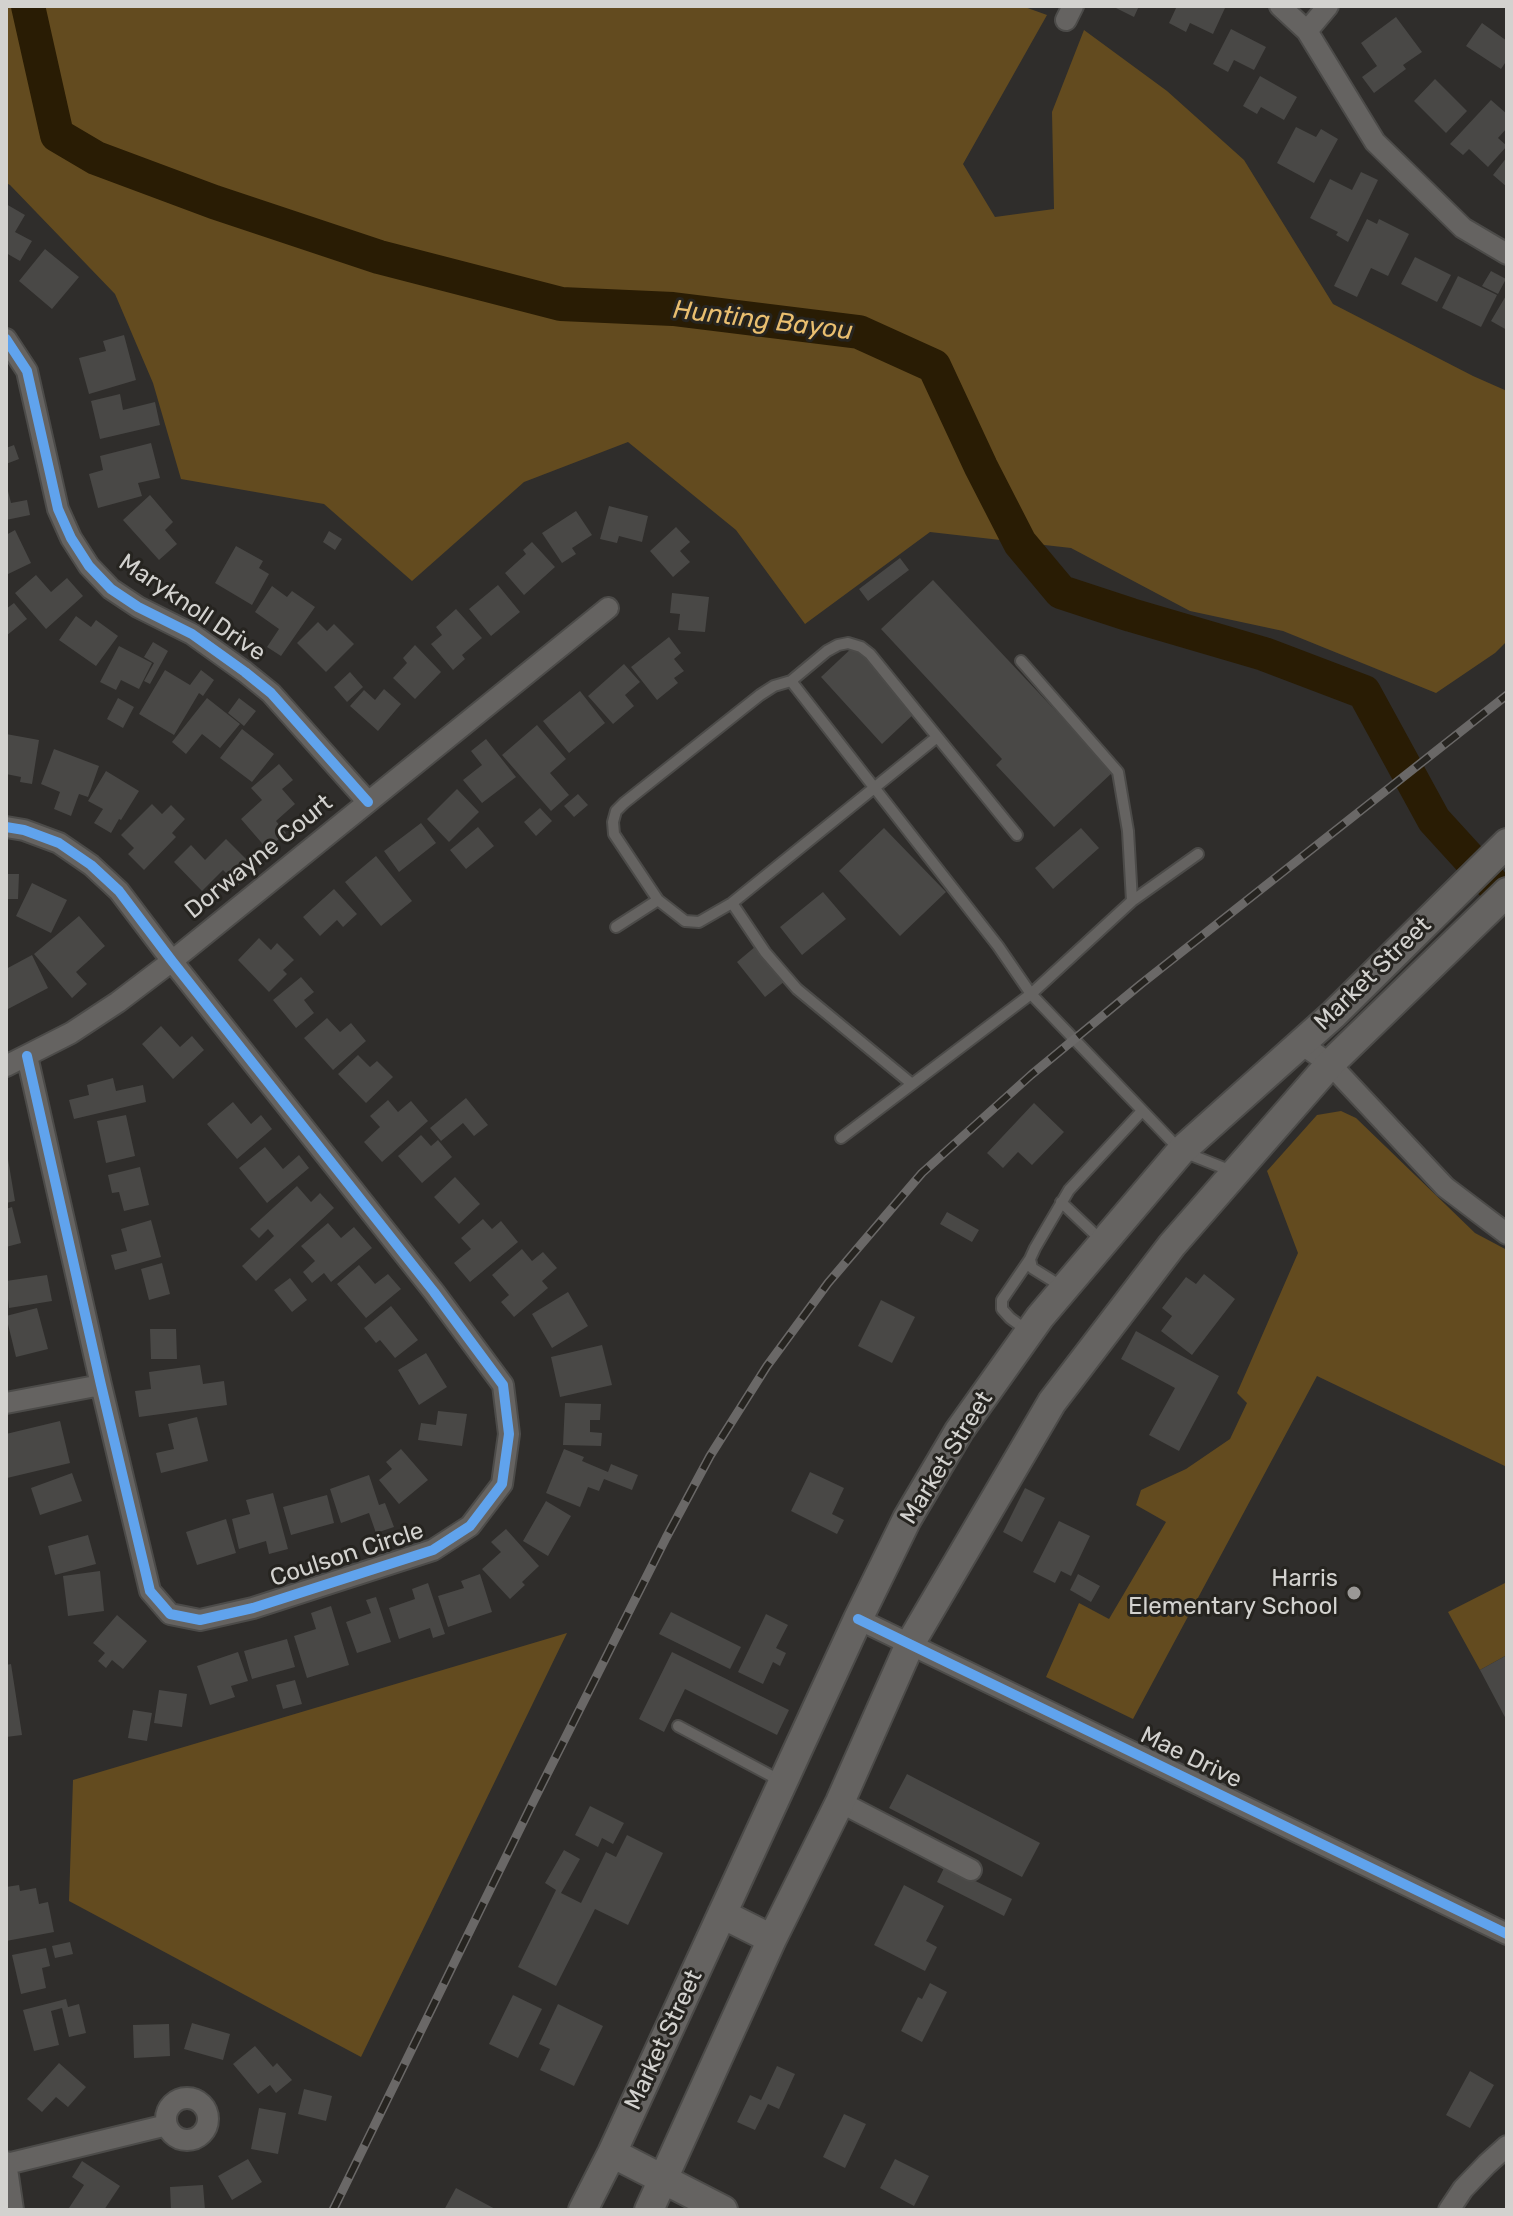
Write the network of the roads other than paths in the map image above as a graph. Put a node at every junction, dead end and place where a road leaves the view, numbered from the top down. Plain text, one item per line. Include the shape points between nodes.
1 (1280, 6) edge
2 (1328, 6) edge
3 (1307, 31) junction
4 (1507, 254) edge
5 (6, 339) edge
6 (608, 608) dead end
7 (1021, 661) dead end
8 (791, 681) junction
9 (937, 737) junction
10 (874, 788) junction
11 (368, 802) junction
12 (6, 827) edge
13 (1017, 835) dead end
14 (1507, 843) edge
15 (1198, 854) dead end
16 (1507, 892) edge
17 (658, 900) junction
18 (1132, 901) junction
19 (732, 903) junction
20 (616, 927) dead end
21 (172, 961) junction
22 (1031, 994) junction
23 (1300, 1043) junction
24 (27, 1056) junction
25 (1330, 1064) junction
26 (6, 1066) edge
27 (912, 1084) junction
28 (1142, 1111) junction
29 (841, 1138) dead end
30 (1181, 1151) junction
31 (1235, 1173) junction
32 (1061, 1202) junction
33 (1507, 1234) edge
34 (1103, 1242) junction
35 (1030, 1259) junction
36 (1064, 1288) junction
37 (1030, 1332) junction
38 (101, 1385) junction
39 (6, 1403) edge
40 (858, 1619) junction
41 (910, 1644) junction
42 (678, 1726) dead end
43 (783, 1782) junction
44 (840, 1802) junction
45 (971, 1870) dead end
46 (722, 1914) junction
47 (1507, 1934) edge
48 (772, 1939) junction
49 (167, 2125) dead end
50 (1507, 2146) edge
51 (612, 2153) junction
52 (6, 2163) edge
53 (663, 2179) junction
54 (13, 2210) edge
55 (583, 2210) edge
56 (649, 2210) edge
57 (723, 2210) edge
58 (1449, 2210) edge

1 - 3 street
2 - 3 street
3 - 4 street via 1375,142 1463,228
5 - 11 street, Maryknoll Drive via 27,371 58,509 89,566 111,589 192,634 271,693
6 - 11 street, Dorwayne Court
7 - 18 lane via 1118,772
8 - 9 lane via 838,645 861,647
8 - 10 lane
8 - 17 lane via 760,695 616,811 614,834
9 - 10 lane
9 - 13 lane
10 - 19 lane
10 - 22 lane
11 - 21 street, Dorwayne Court
12 - 21 street, Coulson Circle via 59,843 91,865 119,891
14 - 23 main road, Market Street
15 - 18 lane
16 - 25 main road, Market Street
17 - 19 lane via 685,921 699,922
17 - 20 lane
18 - 22 lane
19 - 27 lane via 797,989
21 - 24 street, Dorwayne Court via 71,1033
21 - 38 street, Coulson Circle via 503,1385 509,1434 502,1484 470,1526 433,1550 253,1608 200,1620 170,1614 150,1591
22 - 27 lane
22 - 28 lane
23 - 25 street
23 - 30 main road, Market Street
24 - 26 street, Dorwayne Court
24 - 38 street, Coulson Circle
25 - 31 main road, Market Street
25 - 33 street via 1445,1187
27 - 29 lane
28 - 30 lane
28 - 32 lane
30 - 31 lane
30 - 34 main road, Market Street
31 - 41 main road, Market Street via 1172,1245 1052,1402
32 - 34 lane
32 - 35 lane
34 - 36 main road, Market Street
35 - 36 lane via 1032,1268
35 - 37 lane via 1002,1300 1002,1309
36 - 37 main road, Market Street
37 - 40 main road, Market Street via 944,1456
38 - 39 street
40 - 41 street, Mae Drive
40 - 43 main road, Market Street
41 - 44 main road, Market Street
41 - 47 street, Mae Drive
42 - 43 lane
43 - 46 main road, Market Street
44 - 45 street
44 - 48 main road, Market Street
46 - 48 main road
46 - 51 main road, Market Street
48 - 53 main road, Market Street
49 - 52 street
50 - 58 street
51 - 53 main road
51 - 55 main road, Market Street
52 - 54 street
53 - 56 main road, Market Street
53 - 57 main road

